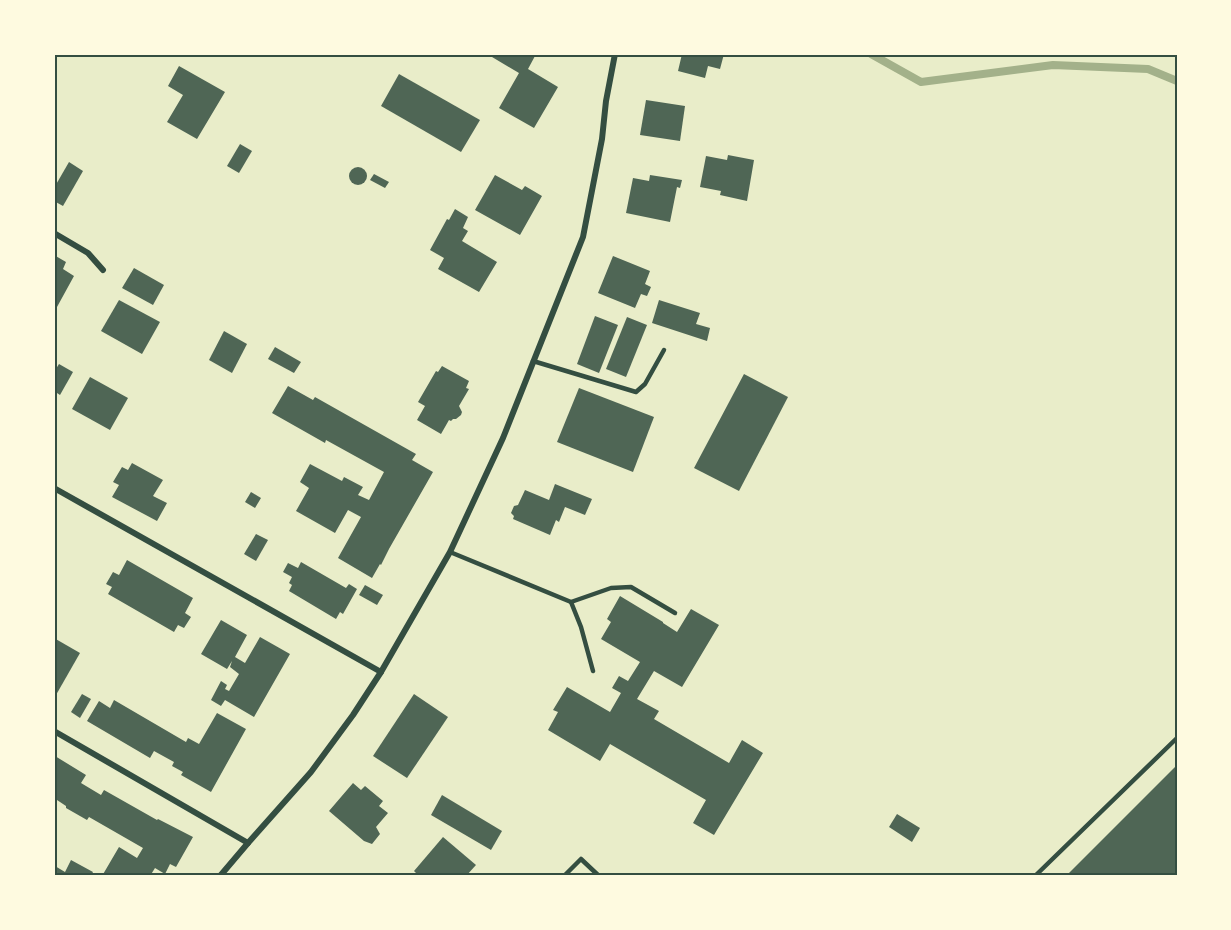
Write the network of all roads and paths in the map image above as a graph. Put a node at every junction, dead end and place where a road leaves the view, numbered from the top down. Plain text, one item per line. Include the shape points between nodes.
1 (615, 54) edge
2 (54, 233) edge
3 (104, 270) dead end
4 (664, 350) dead end
5 (532, 361) junction
6 (54, 488) edge
7 (450, 552) junction
8 (571, 602) junction
9 (675, 613) dead end
10 (593, 671) dead end
11 (381, 672) junction
12 (54, 732) edge
13 (1177, 738) edge
14 (248, 843) junction
15 (220, 876) edge
16 (564, 876) edge
17 (599, 876) edge
18 (1035, 876) edge

1 - 5 street via 583,237
2 - 3 street via 88,253
4 - 5 lane via 645,384 636,392
5 - 7 street via 503,438
6 - 11 street
7 - 8 lane
7 - 11 street
8 - 9 lane via 611,588 631,587
8 - 10 lane
11 - 14 street via 311,772
12 - 14 street
13 - 18 lane
14 - 15 street
16 - 17 lane via 581,859

